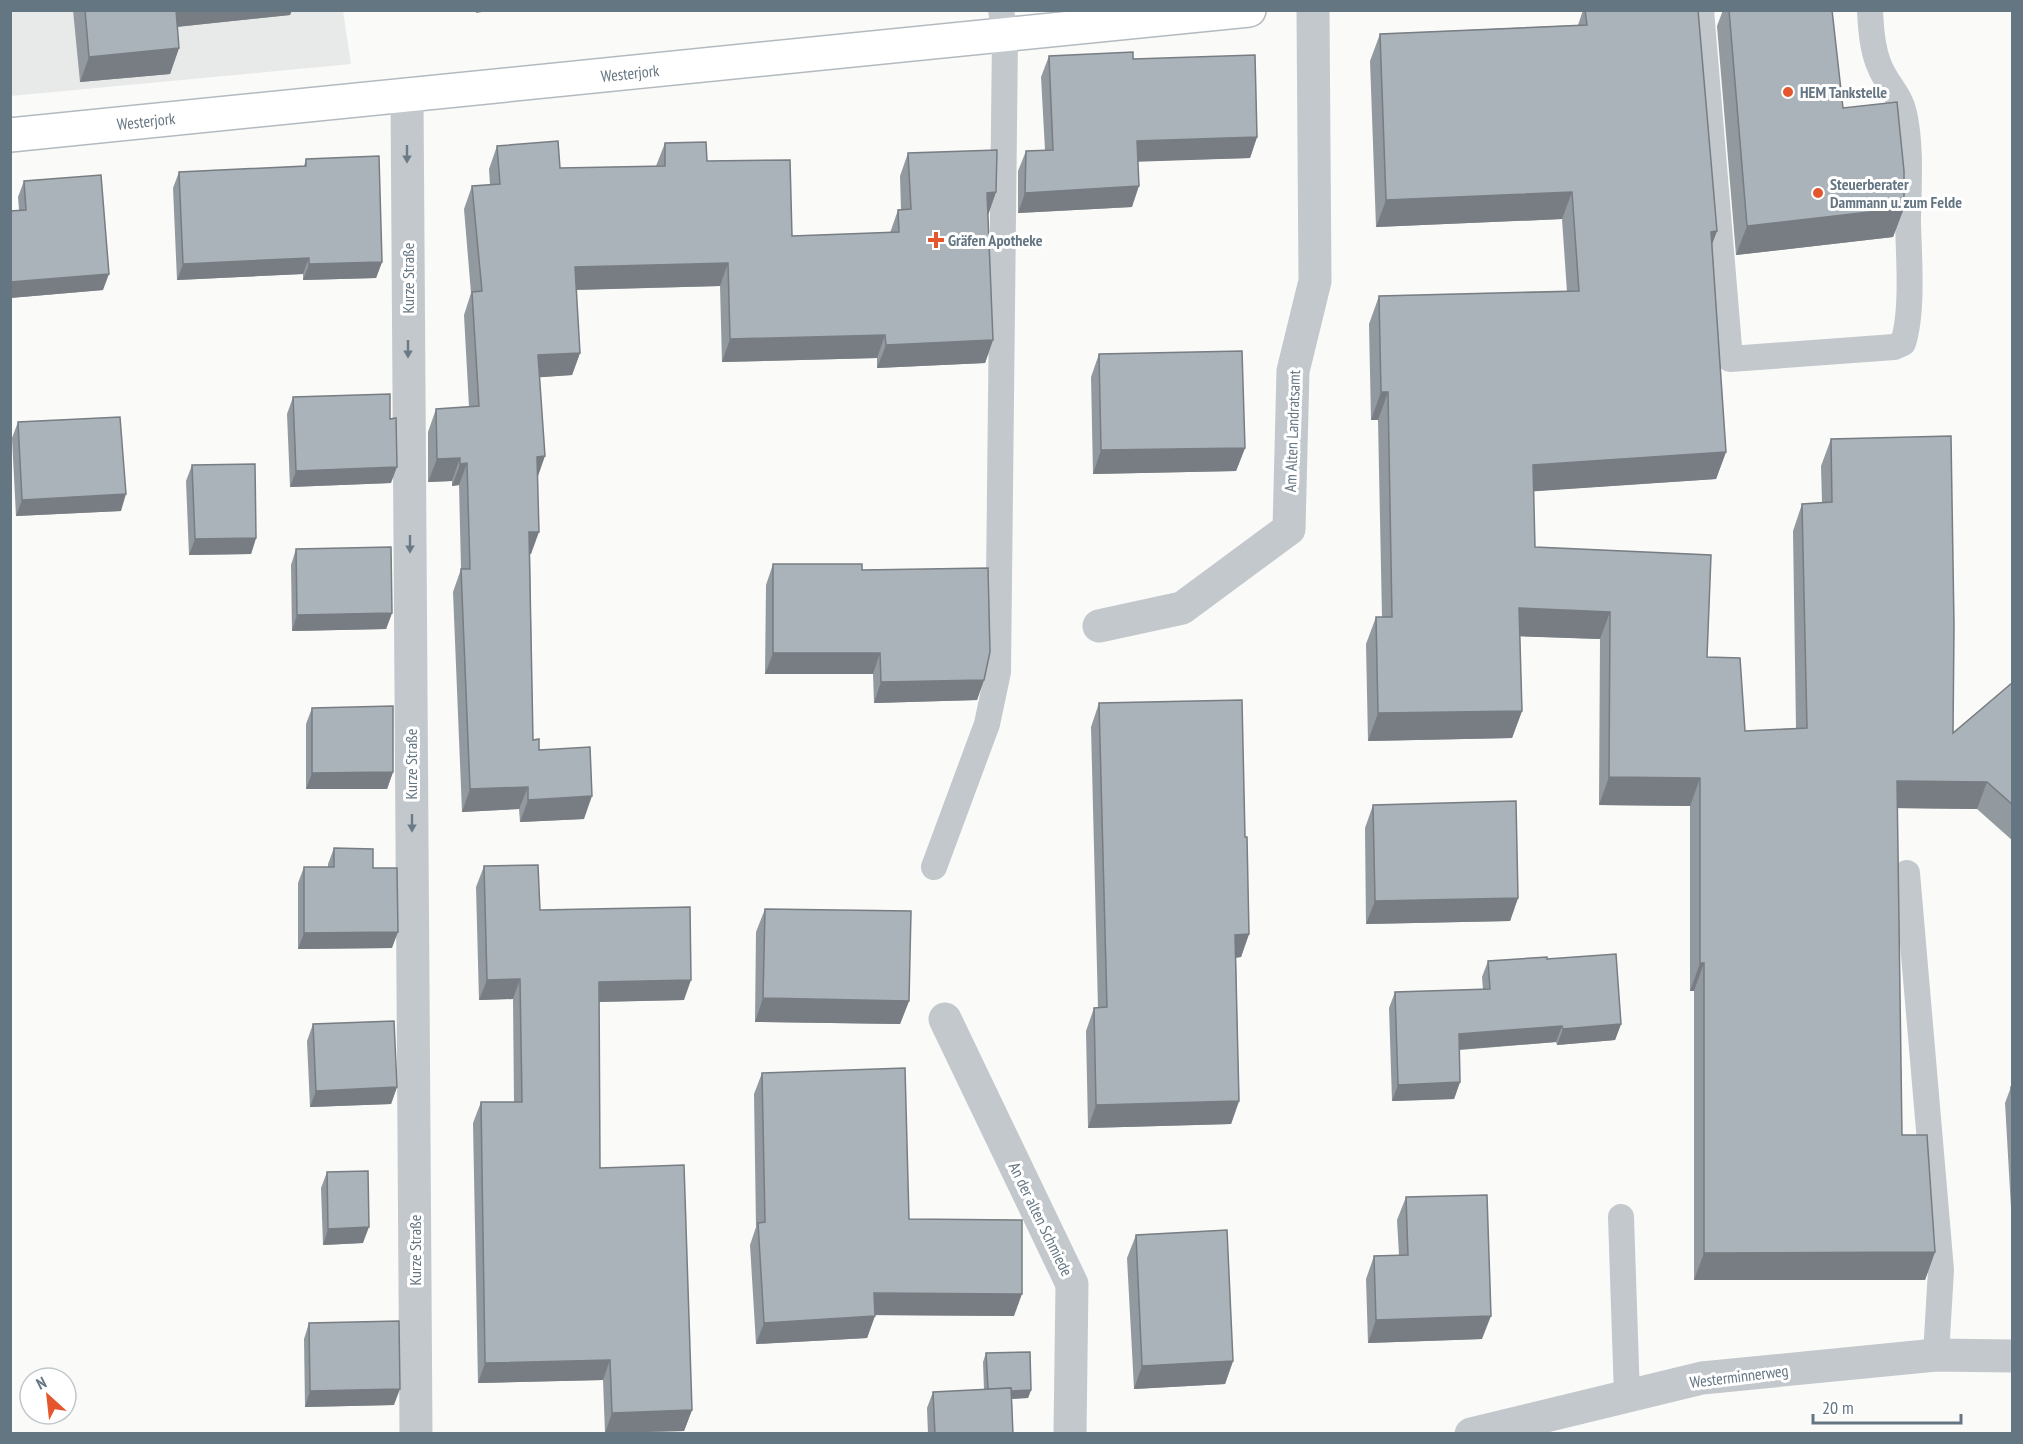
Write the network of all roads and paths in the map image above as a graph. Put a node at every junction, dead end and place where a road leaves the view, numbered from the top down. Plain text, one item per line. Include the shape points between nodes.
1 (1249, 10) edge
2 (1313, 10) edge
3 (1701, 10) edge
4 (1869, 10) edge
5 (1003, 23) edge
6 (407, 95) junction
7 (10, 135) edge
8 (1099, 626) dead end
9 (934, 867) dead end
10 (1907, 873) dead end
11 (945, 1019) dead end
12 (1621, 1216) dead end
13 (1936, 1355) junction
14 (2013, 1356) edge
15 (1626, 1396) junction
16 (1491, 1431) edge
17 (416, 1434) edge
18 (1070, 1434) edge

1 - 5 main road, Westerjork
2 - 8 street, Am Alten Landratsamt via 1315,281 1293,371 1289,529 1182,608
3 - 4 lane via 1730,359 1894,347 1903,343 1909,279 1908,140 1904,111 1878,64
5 - 6 main road, Westerjork
5 - 9 lane via 998,672 987,724
6 - 7 main road, Westerjork
6 -> 17 street, Kurze Straße
10 - 13 lane via 1941,1270
11 - 18 street, An der alten Schmiede via 1072,1284
12 - 15 lane
13 - 14 street, Westerminnerweg
13 - 15 street, Westerminnerweg via 1702,1378
15 - 16 street, Westerminnerweg

